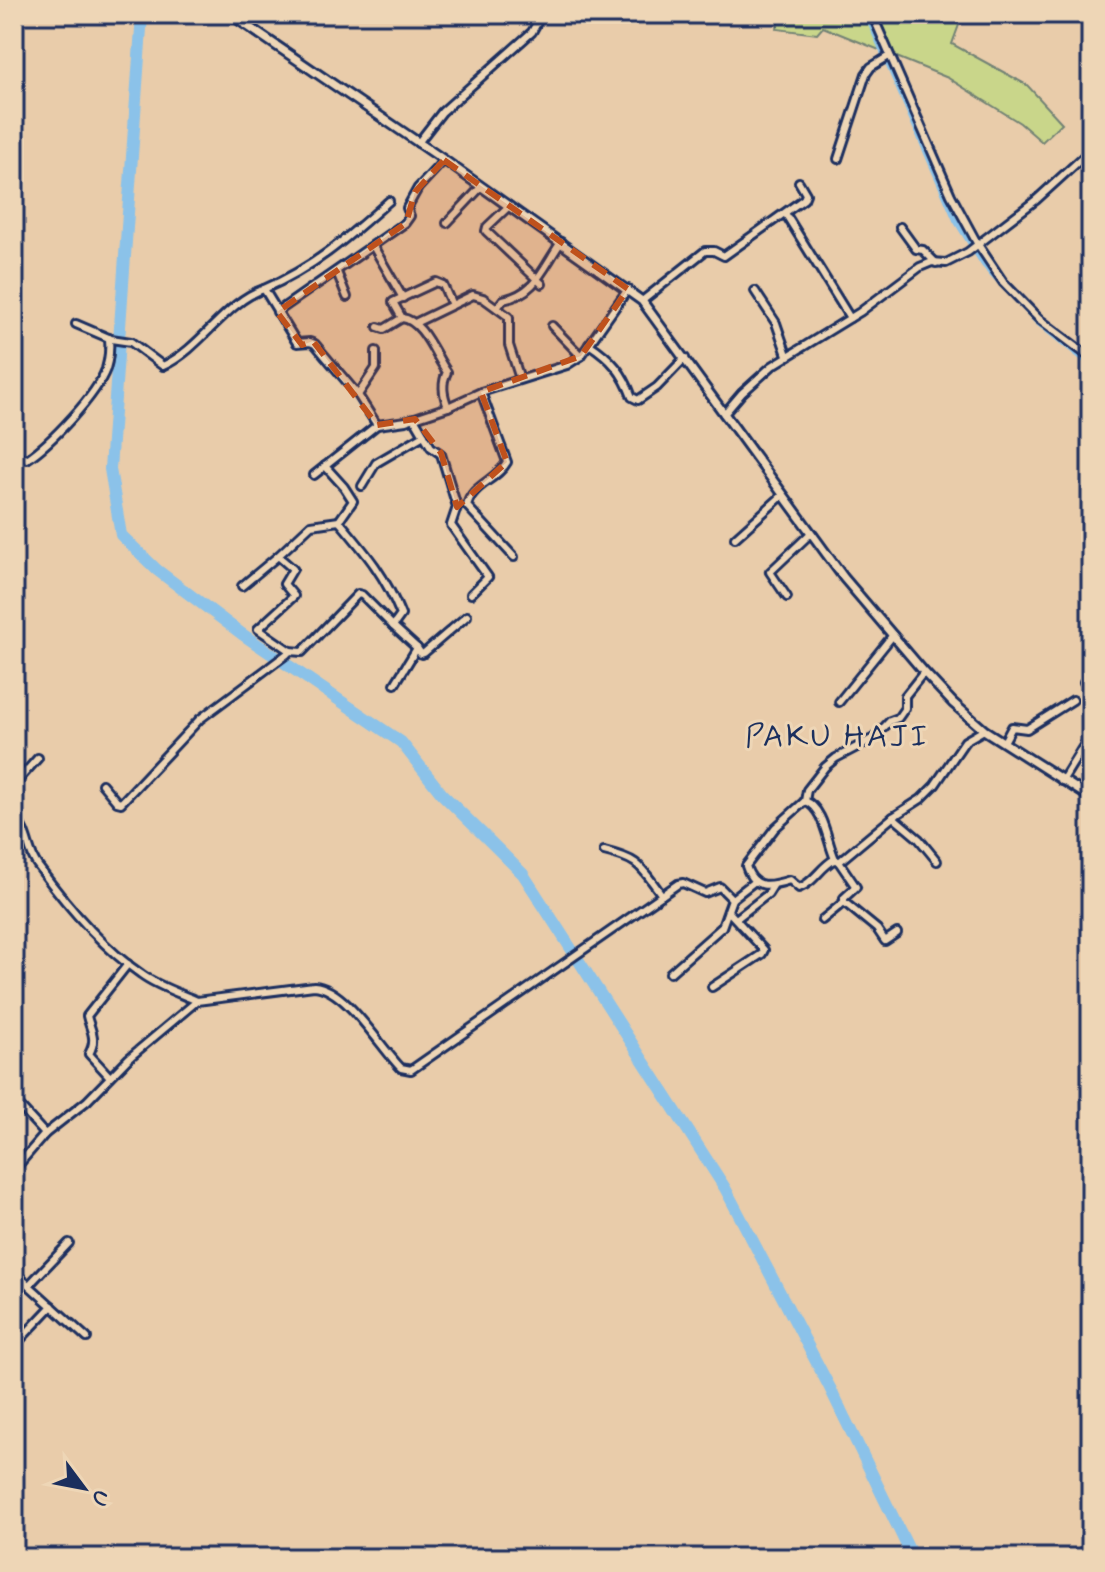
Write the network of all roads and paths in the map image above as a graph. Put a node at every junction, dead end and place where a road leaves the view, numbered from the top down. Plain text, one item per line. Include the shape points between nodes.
1 (230, 14) edge
2 (537, 14) edge
3 (872, 14) edge
4 (890, 57) junction
5 (418, 143) junction
6 (1091, 150) edge
7 (838, 159) dead end
8 (444, 160) junction
9 (799, 182) dead end
10 (481, 187) junction
11 (389, 201) dead end
12 (509, 206) junction
13 (785, 213) junction
14 (447, 223) dead end
15 (900, 227) dead end
16 (561, 242) junction
17 (976, 244) junction
18 (373, 246) junction
19 (936, 263) junction
20 (337, 272) junction
21 (540, 282) junction
22 (264, 289) junction
23 (628, 289) junction
24 (755, 291) dead end
25 (347, 297) dead end
26 (403, 298) junction
27 (642, 301) junction
28 (452, 305) junction
29 (497, 308) junction
30 (277, 312) junction
31 (402, 318) junction
32 (850, 318) junction
33 (415, 323) junction
34 (76, 324) dead end
35 (552, 326) dead end
36 (378, 327) dead end
37 (110, 339) junction
38 (589, 344) junction
39 (376, 351) dead end
40 (787, 355) junction
41 (581, 356) junction
42 (685, 358) junction
43 (1091, 358) edge
44 (520, 379) junction
45 (481, 392) junction
46 (358, 395) junction
47 (448, 407) junction
48 (724, 414) junction
49 (414, 418) junction
50 (377, 425) junction
51 (424, 435) junction
52 (14, 454) edge
53 (325, 466) junction
54 (314, 475) dead end
55 (362, 486) dead end
56 (783, 495) junction
57 (468, 500) junction
58 (457, 507) junction
59 (339, 521) junction
60 (811, 533) junction
61 (735, 538) dead end
62 (278, 556) junction
63 (514, 557) dead end
64 (242, 586) dead end
65 (471, 594) dead end
66 (787, 597) dead end
67 (467, 616) dead end
68 (393, 626) junction
69 (893, 635) junction
70 (417, 648) junction
71 (288, 652) junction
72 (924, 672) junction
73 (1091, 675) edge
74 (1084, 682) dead end
75 (395, 684) dead end
76 (1073, 700) dead end
77 (839, 702) dead end
78 (984, 730) junction
79 (1091, 734) edge
80 (1004, 742) junction
81 (38, 758) dead end
82 (1062, 781) junction
83 (102, 784) dead end
84 (14, 785) edge
85 (1091, 798) edge
86 (805, 801) junction
87 (14, 816) edge
88 (893, 817) junction
89 (604, 851) dead end
90 (837, 861) junction
91 (937, 861) dead end
92 (755, 881) junction
93 (773, 886) junction
94 (662, 895) junction
95 (732, 899) junction
96 (844, 902) junction
97 (728, 911) junction
98 (736, 919) junction
99 (822, 920) dead end
100 (897, 933) dead end
101 (128, 964) junction
102 (670, 973) dead end
103 (712, 987) dead end
104 (197, 1001) junction
105 (110, 1077) junction
106 (14, 1100) edge
107 (45, 1134) junction
108 (14, 1170) edge
109 (69, 1243) dead end
110 (14, 1272) edge
111 (29, 1285) junction
112 (52, 1306) junction
113 (87, 1338) dead end
114 (14, 1346) edge

1 - 5 street
2 - 5 street via 532,32 442,112
3 - 4 street
4 - 7 street via 866,74
4 - 17 street
5 - 8 street
6 - 17 street
8 - 10 street
8 - 18 street via 418,188 405,223
9 - 13 street via 805,197
10 - 12 street
10 - 14 street
11 - 22 street via 337,248
12 - 16 street
12 - 21 street via 486,231
13 - 27 street via 726,255 705,251
13 - 32 street
15 - 19 street via 916,249
16 - 21 street via 539,272
16 - 23 street
17 - 19 street via 946,263
17 - 43 street via 1039,319
18 - 20 street
18 - 26 street
19 - 32 street via 920,267
20 - 25 street
20 - 30 street
21 - 29 street
22 - 30 street
22 - 37 street via 246,296 206,336 163,366 131,342
23 - 27 street
23 - 38 street
24 - 40 street via 776,323
26 - 28 street via 439,282
26 - 31 street via 393,302
27 - 42 street
28 - 29 street via 473,295
28 - 33 street
29 - 44 street via 510,319 509,345
30 - 46 street via 297,343 315,344
31 - 33 street
31 - 36 street
32 - 40 street
33 - 47 street via 447,372 443,379
34 - 37 street
35 - 41 street
37 - 52 street via 98,385 62,429 24,459
38 - 41 street
38 - 42 street via 621,372 638,400
39 - 46 street via 376,368
40 - 48 street
41 - 44 street
42 - 48 street
44 - 45 street
45 - 47 street
45 - 57 street via 507,462
46 - 50 street
47 - 49 street
48 - 56 street
49 - 50 street
49 - 51 street
50 - 53 street
51 - 55 street via 376,463
51 - 58 street via 441,454
53 - 54 street
53 - 59 street via 353,499
56 - 60 street
56 - 61 street
57 - 58 street
57 - 63 street via 468,508
58 - 65 street via 451,525 488,577
59 - 62 street via 311,525
59 - 68 street via 387,582 401,615
60 - 66 street via 770,572
60 - 69 street
62 - 64 street
62 - 71 street via 293,569 284,584 294,596 258,629
67 - 70 street via 424,653
68 - 70 street
68 - 71 street via 358,594 302,652
69 - 72 street
69 - 77 street
70 - 75 street
71 - 83 street via 200,719 124,801 117,802
72 - 78 street
72 - 86 street via 905,696 898,718 825,767
73 - 74 street
76 - 80 street via 1027,729 1012,727
78 - 80 street
78 - 88 street via 965,741 921,799
79 - 82 street
80 - 82 street
81 - 84 street
82 - 85 street
86 - 90 street via 823,824
86 - 92 street via 747,864
87 - 101 street via 55,890
88 - 90 street
88 - 91 street
89 - 94 street via 638,863
90 - 93 street via 827,863 804,887 790,880
90 - 96 street via 856,887
92 - 93 street
92 - 95 street
93 - 98 street
94 - 95 street via 683,883 705,893 720,887
94 - 104 street via 411,1070 401,1068 358,1016 323,988
95 - 97 street
96 - 99 street
96 - 100 street via 885,941
97 - 98 street
97 - 102 street via 722,927
98 - 103 street via 764,952
101 - 104 street
101 - 105 street via 87,1016 94,1036 89,1054
104 - 105 street
105 - 107 street
106 - 107 street
107 - 108 street
109 - 111 street
110 - 111 street
111 - 112 street
112 - 113 street
112 - 114 street

